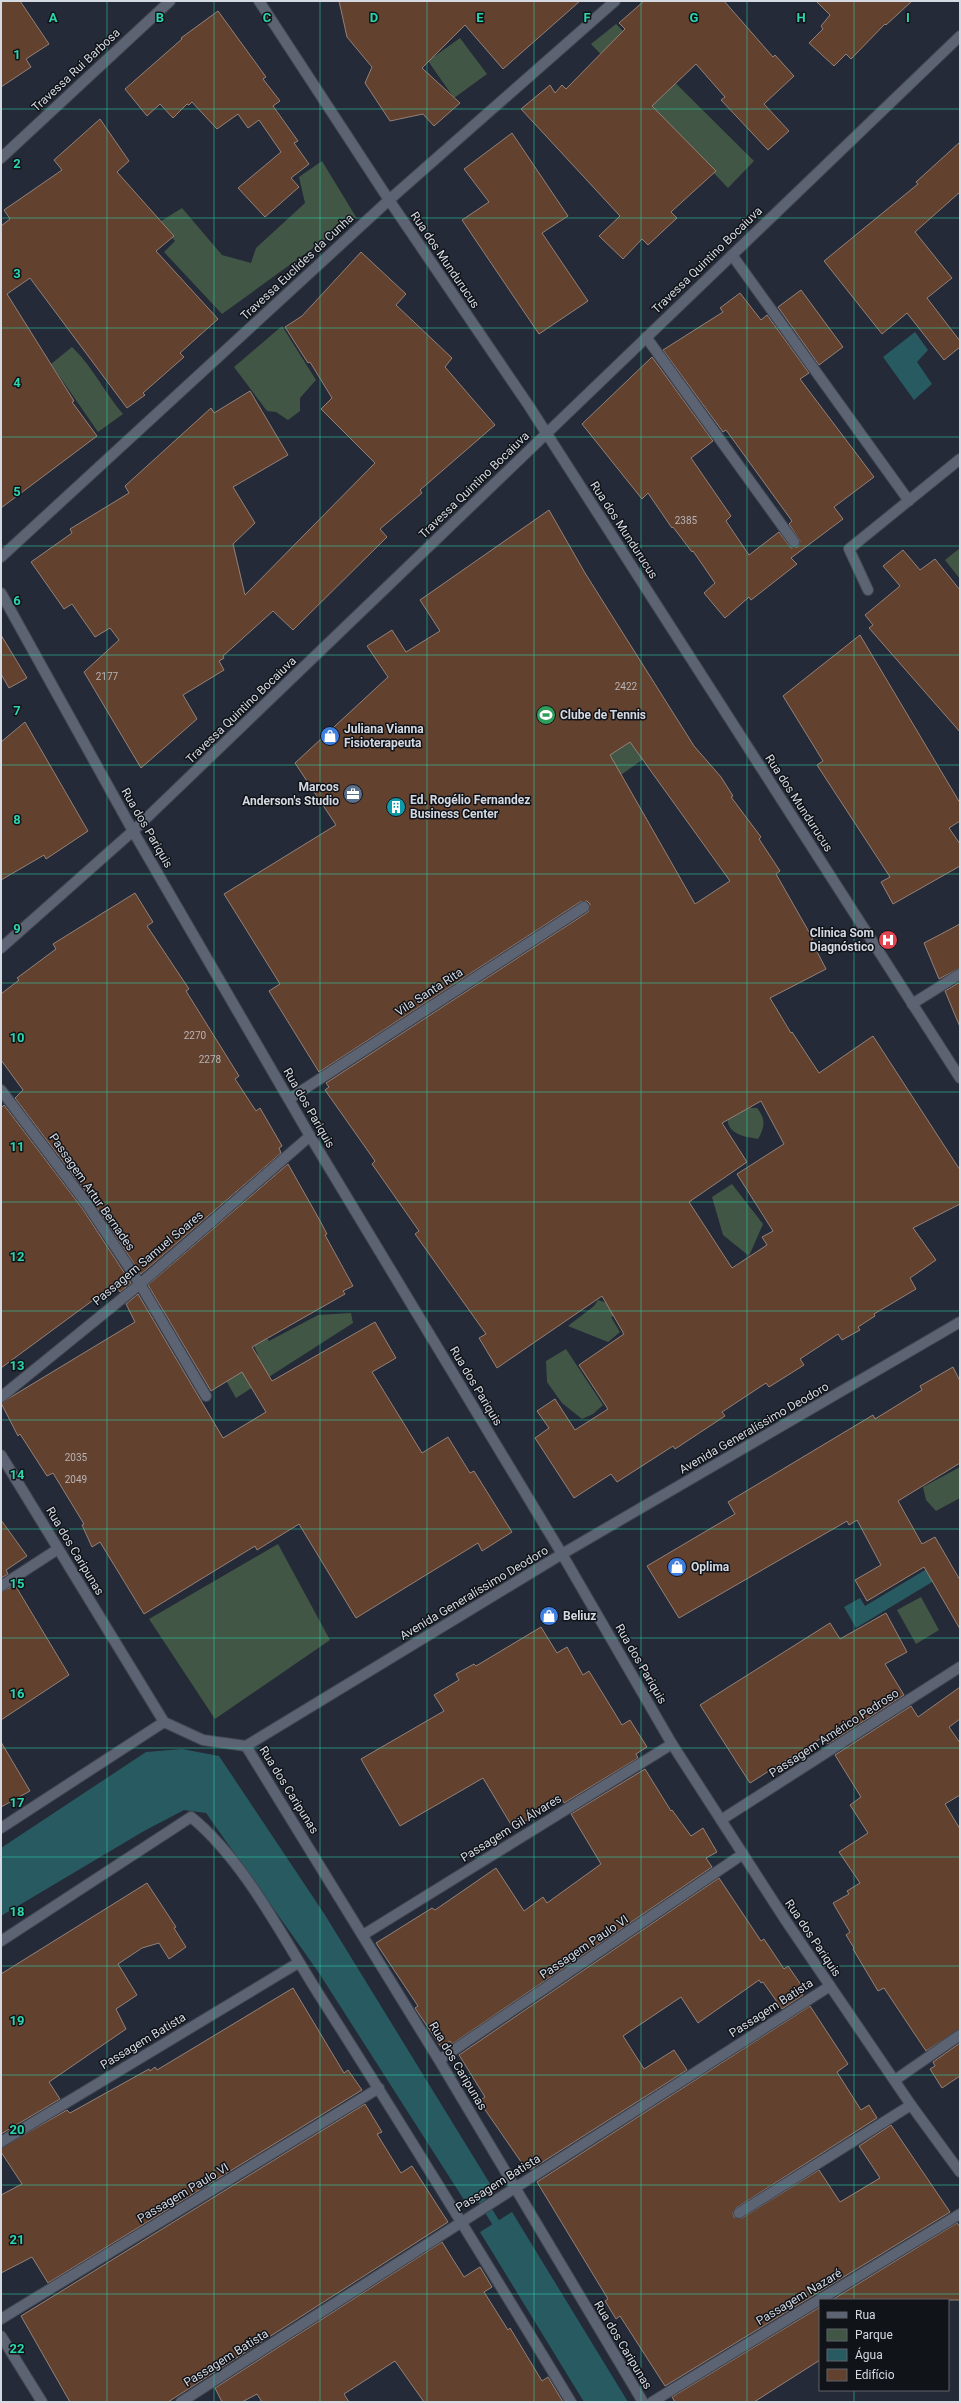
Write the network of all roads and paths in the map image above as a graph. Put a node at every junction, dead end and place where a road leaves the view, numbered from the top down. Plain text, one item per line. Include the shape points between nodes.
1 (170, 1) edge
2 (259, 1) edge
3 (615, 1) edge
4 (960, 36) edge
5 (1, 158) edge
6 (389, 200) junction
7 (732, 255) junction
8 (646, 337) junction
9 (547, 433) junction
10 (960, 459) edge
11 (909, 501) junction
12 (794, 542) dead end
13 (1, 557) edge
14 (868, 590) dead end
15 (1, 592) edge
16 (133, 831) junction
17 (584, 907) dead end
18 (1, 948) edge
19 (960, 974) edge
20 (912, 1004) junction
21 (960, 1078) edge
22 (1, 1090) edge
23 (289, 1099) junction
24 (310, 1136) junction
25 (140, 1284) junction
26 (960, 1322) edge
27 (206, 1396) dead end
28 (1, 1397) edge
29 (1, 1455) edge
30 (58, 1549) junction
31 (562, 1554) junction
32 (1, 1586) edge
33 (960, 1667) edge
34 (164, 1722) junction
35 (672, 1744) junction
36 (246, 1746) junction
37 (721, 1820) junction
38 (1, 1828) edge
39 (743, 1854) junction
40 (363, 1935) junction
41 (1, 1941) edge
42 (298, 1963) junction
43 (830, 1986) junction
44 (960, 2034) edge
45 (439, 2060) junction
46 (895, 2080) junction
47 (379, 2088) junction
48 (911, 2105) junction
49 (1, 2142) edge
50 (960, 2172) edge
51 (515, 2188) junction
52 (740, 2213) dead end
53 (960, 2214) edge
54 (462, 2221) junction
55 (821, 2299) edge
56 (819, 2300) edge
57 (1, 2319) edge
58 (1, 2336) edge
59 (42, 2402) edge
60 (181, 2402) edge
61 (571, 2402) edge
62 (642, 2402) edge
63 (652, 2402) edge

1 - 5 street, Travessa Rui Barbosa
2 - 6 street, Rua dos Mundurucus
3 - 6 street, Travessa Euclides da Cunha
4 - 7 street, Travessa Quintino Bocaiuva
6 - 9 street, Rua dos Mundurucus
6 - 13 street, Travessa Euclides da Cunha
7 - 8 street, Travessa Quintino Bocaiuva
7 - 11 street
8 - 9 street, Travessa Quintino Bocaiuva
8 - 12 street
9 - 16 street, Travessa Quintino Bocaiuva
9 - 20 street, Rua dos Mundurucus
10 - 11 street
11 - 14 street via 849,550
15 - 16 street, Rua dos Pariquis
16 - 18 street, Travessa Quintino Bocaiuva
16 - 23 street, Rua dos Pariquis
17 - 23 street, Vila Santa Rita
19 - 20 street
20 - 21 street, Rua dos Mundurucus
22 - 25 street, Passagem Artur Bernades via 87,1204
23 - 24 street, Rua dos Pariquis
24 - 25 street, Passagem Samuel Soares
24 - 31 street, Rua dos Pariquis
25 - 27 street, Passagem Artur Bernades
25 - 28 street, Passagem Samuel Soares
26 - 31 street, Avenida Generalíssimo Deodoro
29 - 30 street, Rua dos Caripunas
30 - 32 street
30 - 34 street, Rua dos Caripunas
31 - 35 street, Rua dos Pariquis
31 - 36 street, Avenida Generalíssimo Deodoro
33 - 37 street, Passagem Américo Pedroso
34 - 36 street via 203,1740
34 - 38 street
35 - 37 street, Rua dos Pariquis
35 - 40 street, Passagem Gil Álvares
36 - 40 street, Rua dos Caripunas
37 - 39 street, Rua dos Pariquis
39 - 43 street, Rua dos Pariquis
39 - 45 street, Passagem Paulo VI
40 - 45 street, Rua dos Caripunas
41 - 42 street via 191,1817 212,1834 255,1894
42 - 47 street
42 - 49 street, Passagem Batista
43 - 46 street, Rua dos Pariquis
43 - 51 street, Passagem Batista
44 - 46 street
45 - 51 street, Rua dos Caripunas
46 - 48 street, Rua dos Pariquis
47 - 54 street
47 - 57 street, Passagem Paulo VI
48 - 50 street, Rua dos Pariquis
48 - 52 street
51 - 54 street, Passagem Batista
51 - 62 street, Rua dos Caripunas
53 - 55 street, Passagem Nazaré
54 - 60 street, Passagem Batista
54 - 61 street
56 - 63 street, Passagem Nazaré
58 - 59 street

